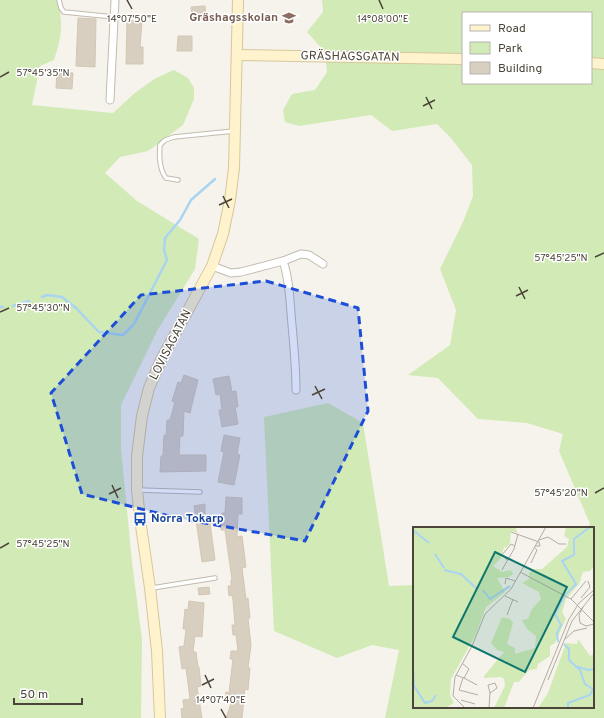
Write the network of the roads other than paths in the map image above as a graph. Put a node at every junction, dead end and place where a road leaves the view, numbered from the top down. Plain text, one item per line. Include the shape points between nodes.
1 (59, 0) edge
2 (115, 0) edge
3 (238, 0) edge
4 (114, 16) junction
5 (237, 55) junction
6 (462, 59) edge
7 (592, 63) edge
8 (604, 64) edge
9 (110, 100) dead end
10 (235, 131) junction
11 (178, 180) dead end
12 (283, 261) junction
13 (323, 264) dead end
14 (217, 268) junction
15 (296, 390) dead end
16 (137, 490) junction
17 (200, 492) dead end
18 (215, 578) dead end
19 (150, 588) junction
20 (160, 718) edge

1 - 4 lane via 64,12 70,14
2 - 4 street
3 - 5 street, LOVISAGATAN
4 - 9 street
5 - 6 street, GRÄSHAGSGATAN
5 - 10 street, LOVISAGATAN
7 - 8 street
10 - 11 lane via 165,140 160,145 162,174 166,178
10 - 14 street, LOVISAGATAN via 230,200
12 - 13 street via 301,254 309,255
12 - 14 street via 241,272 231,273
12 - 15 street via 289,291
14 - 16 street, LOVISAGATAN via 161,360 150,388 137,449
16 - 17 lane
16 - 19 street, LOVISAGATAN
18 - 19 lane
19 - 20 street, LOVISAGATAN via 157,651

